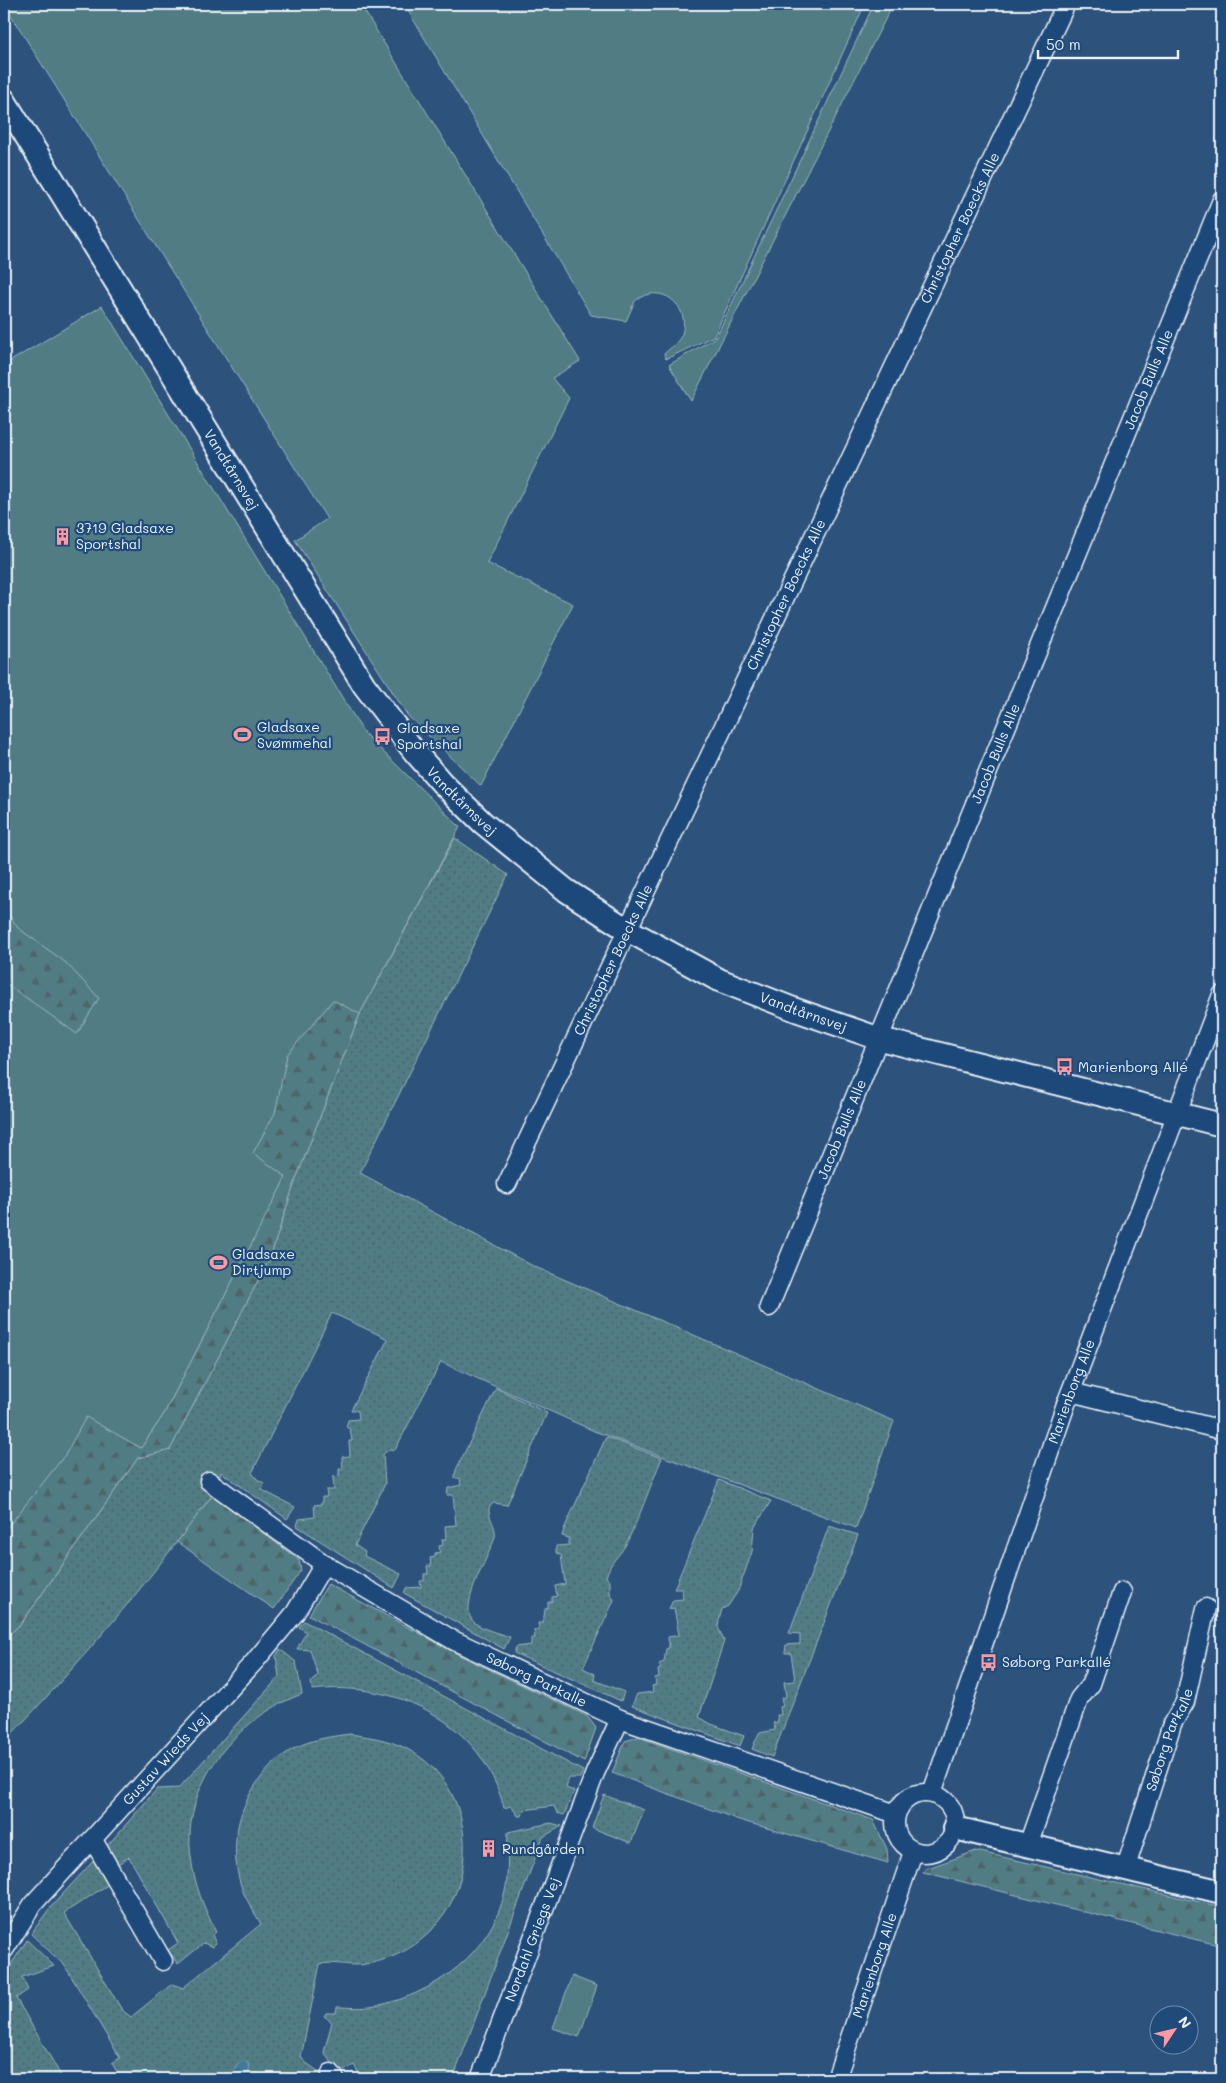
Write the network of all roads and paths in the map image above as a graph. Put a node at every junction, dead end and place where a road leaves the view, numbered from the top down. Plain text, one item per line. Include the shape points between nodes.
1 (1066, 4) edge
2 (4, 100) edge
3 (1222, 200) edge
4 (626, 929) junction
5 (1222, 995) edge
6 (880, 1038) junction
7 (1178, 1114) junction
8 (1222, 1125) edge
9 (507, 1184) dead end
10 (769, 1307) dead end
11 (1070, 1392) junction
12 (1222, 1430) edge
13 (209, 1481) dead end
14 (324, 1564) junction
15 (1122, 1592) dead end
16 (1206, 1608) dead end
17 (620, 1719) junction
18 (932, 1793) junction
19 (896, 1814) junction
20 (956, 1828) junction
21 (92, 1840) junction
22 (1028, 1844) junction
23 (913, 1852) junction
24 (1125, 1870) junction
25 (1222, 1892) edge
26 (4, 1950) edge
27 (163, 1961) dead end
28 (480, 2079) edge
29 (836, 2079) edge

1 - 4 street, Christopher Boecks Alle
2 - 4 street, Vandtårnsvej via 364,685 414,751 483,824 567,891
3 - 6 street, Jacob Bulls Alle
4 - 6 street, Vandtårnsvej via 719,980
4 - 9 street, Christopher Boecks Alle
5 - 7 street, Marienborg Alle
6 - 7 street, Vandtårnsvej
6 - 10 street, Jacob Bulls Alle
7 - 8 street, Vandtårnsvej
7 - 11 street, Marienborg Alle
11 - 12 street
11 - 18 street, Marienborg Alle
13 - 14 street, Søborg Parkalle
14 - 17 street, Søborg Parkalle via 453,1640
14 - 21 street, Gustav Wieds Vej via 286,1624
15 - 22 street via 1091,1684 1079,1699
16 - 24 street, Søborg Parkalle via 1185,1702 1172,1724
17 - 19 street, Søborg Parkalle
17 - 28 street, Nordahl Griegs Vej via 595,1772
18 - 19 street via 910,1796
18 - 20 street via 951,1806
19 - 23 street via 897,1836
20 - 22 street
20 - 23 street via 950,1841 940,1850 927,1854
21 - 26 street, Gustav Wieds Vej via 33,1904
21 - 27 street
22 - 24 street
23 - 29 street, Marienborg Alle
24 - 25 street

